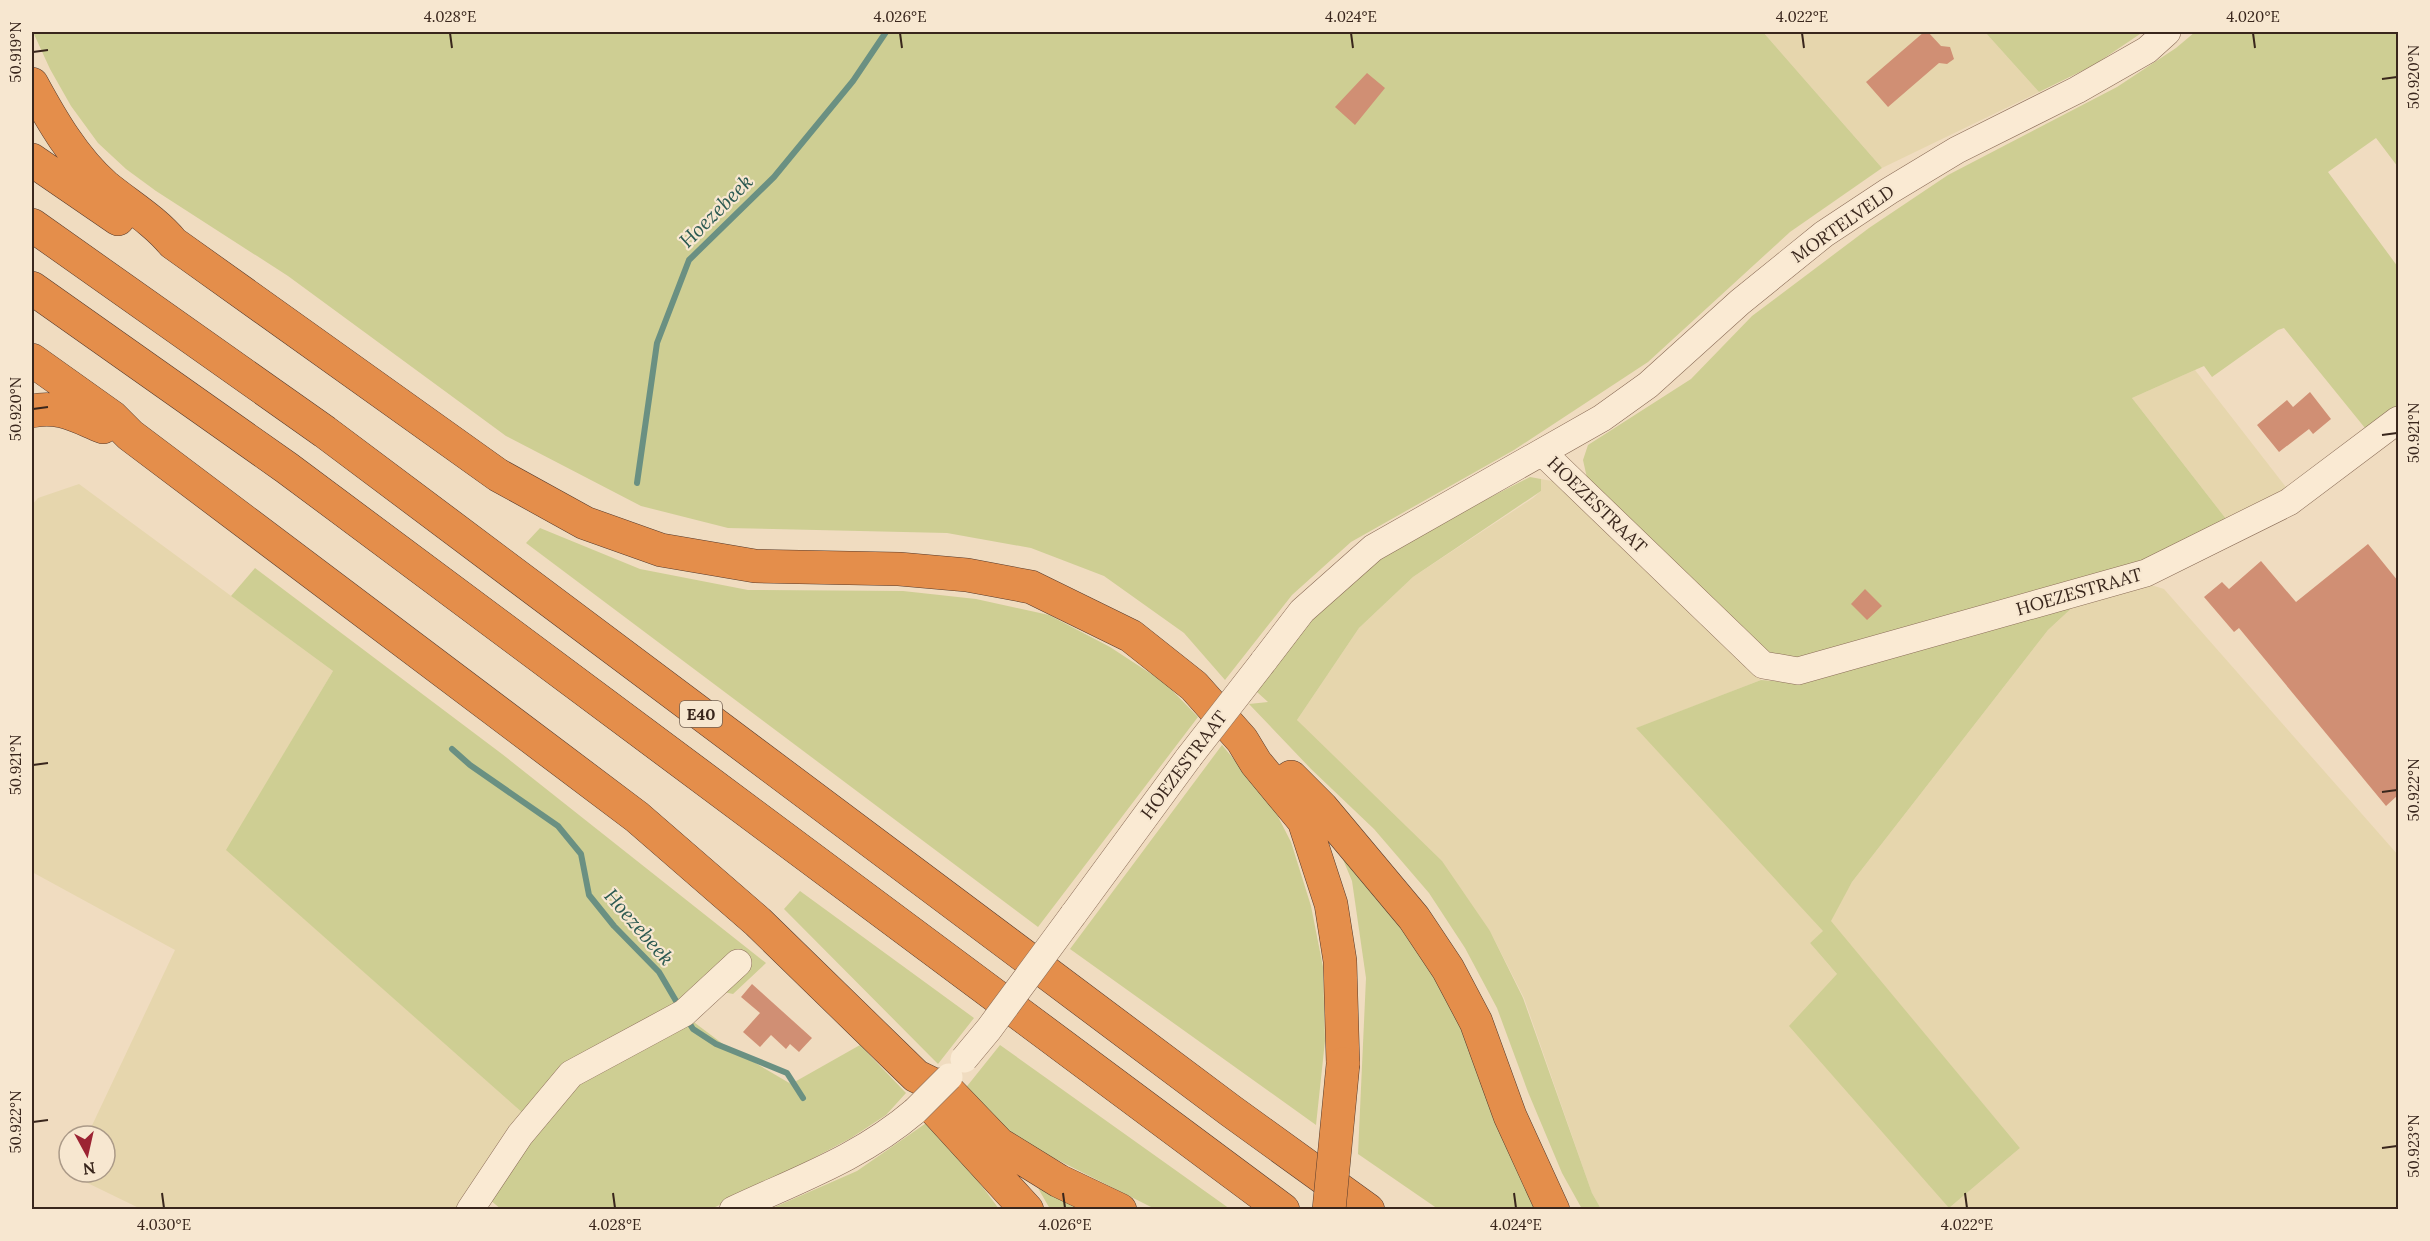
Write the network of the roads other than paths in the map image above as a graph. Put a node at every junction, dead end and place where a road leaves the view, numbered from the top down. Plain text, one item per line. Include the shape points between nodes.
1 (2167, 32) edge
2 (32, 84) edge
3 (32, 160) edge
4 (32, 225) edge
5 (173, 243) junction
6 (32, 288) edge
7 (32, 360) edge
8 (32, 411) edge
9 (2398, 420) edge
10 (130, 435) junction
11 (1543, 453) junction
12 (1242, 740) junction
13 (738, 963) dead end
14 (916, 1076) junction
15 (470, 1209) edge
16 (733, 1209) edge
17 (1027, 1209) edge
18 (1120, 1209) edge
19 (1283, 1209) edge
20 (1329, 1209) edge
21 (1368, 1209) edge
22 (1553, 1209) edge

1 - 11 street, MORTELVELD via 2147,50 1958,150 1824,234 1740,302 1648,385
2 - 5 highway via 70,145 103,184
3 - 5 highway via 151,241
4 - 21 highway, E40 via 325,432 1212,1097
5 - 12 highway via 498,476 585,523 661,550 755,566 899,569 967,575 1031,587 1131,636 1194,686
6 - 19 highway via 296,475
7 - 10 highway via 112,417
8 - 10 highway via 52,408 73,412 102,427
9 - 11 street, HOEZESTRAAT via 2289,502 2146,573 1798,671 1763,665
10 - 14 highway via 637,818 758,922
11 - 16 street, HOEZESTRAAT, bridge via 1373,548 1302,611 989,1029 915,1111 885,1136 842,1161
12 - 20 highway, bridge via 1304,821 1331,904 1340,961 1343,1064
12 - 22 highway via 1268,753 1322,808 1414,918 1448,969 1476,1022 1510,1116
13 - 15 street via 684,1013 571,1074 520,1135
14 - 17 highway via 930,1104
14 - 18 highway via 949,1092 999,1144 1059,1181

